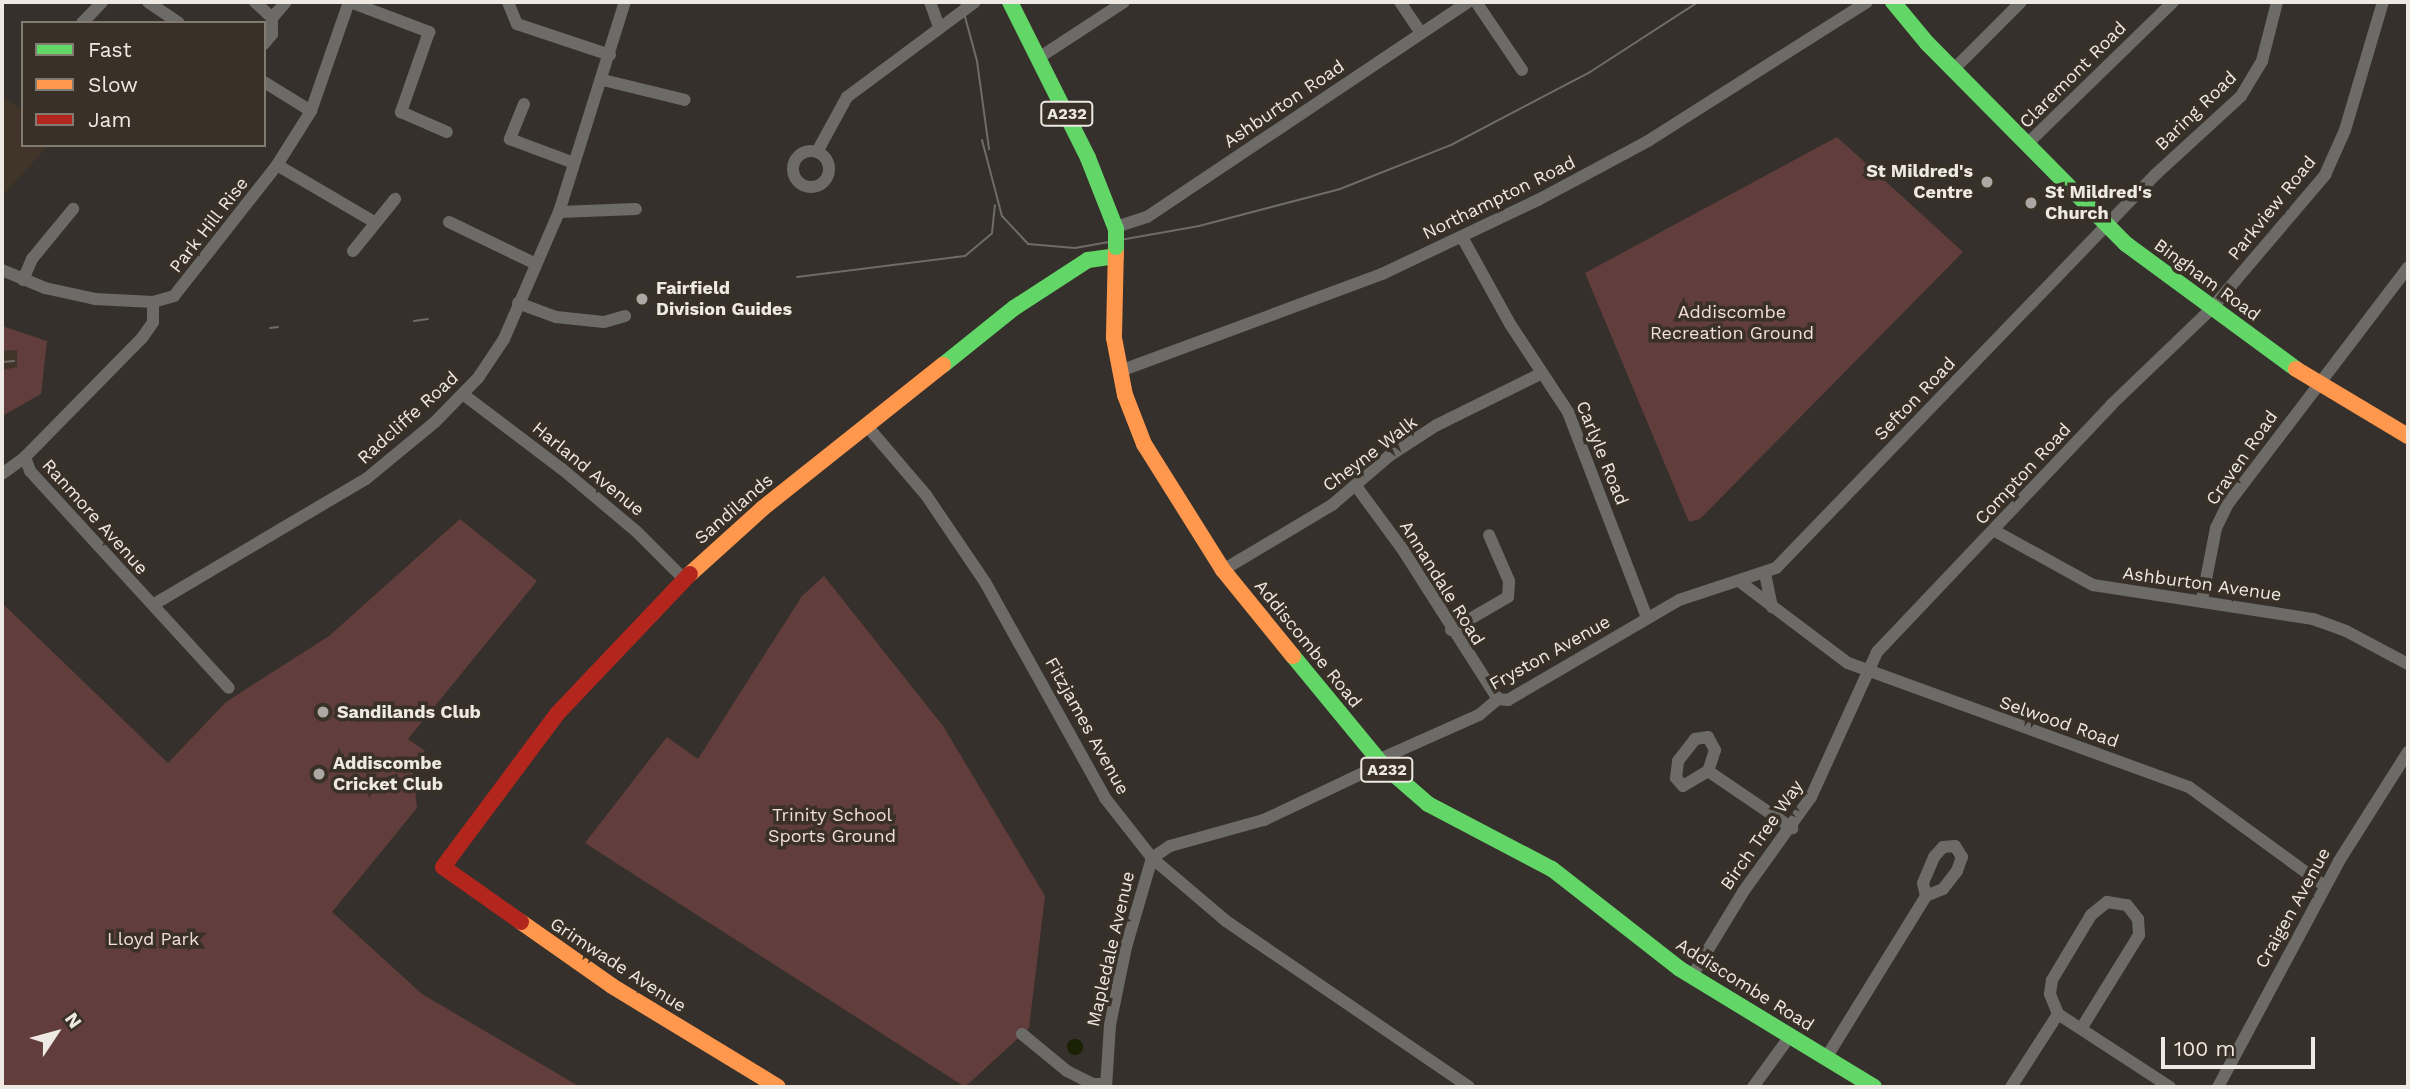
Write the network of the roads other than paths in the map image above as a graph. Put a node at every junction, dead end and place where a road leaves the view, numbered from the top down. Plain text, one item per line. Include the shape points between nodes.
1 (102, 2) edge
2 (148, 2) edge
3 (255, 2) edge
4 (286, 2) edge
5 (350, 2) edge
6 (508, 2) edge
7 (625, 2) edge
8 (930, 2) edge
9 (975, 2) edge
10 (1010, 2) edge
11 (1124, 2) edge
12 (1400, 2) edge
13 (1468, 2) edge
14 (1476, 2) edge
15 (1867, 2) edge
16 (1893, 2) edge
17 (2021, 2) edge
18 (2173, 2) edge
19 (2277, 2) edge
20 (2383, 2) edge
21 (272, 18) junction
22 (84, 21) edge
23 (176, 21) edge
24 (939, 27) junction
25 (1421, 33) junction
26 (266, 42) edge
27 (610, 55) junction
28 (1040, 58) junction
29 (1522, 70) dead end
30 (1953, 70) junction
31 (603, 80) junction
32 (266, 83) edge
33 (685, 100) dead end
34 (524, 104) dead end
35 (312, 111) junction
36 (447, 132) dead end
37 (2028, 144) junction
38 (818, 150) dead end
39 (574, 163) junction
40 (277, 165) junction
41 (395, 199) dead end
42 (73, 209) dead end
43 (636, 209) dead end
44 (559, 212) junction
45 (374, 222) junction
46 (449, 222) dead end
47 (2107, 226) junction
48 (1116, 228) junction
49 (1462, 237) junction
50 (354, 251) dead end
51 (1116, 251) junction
52 (534, 263) junction
53 (2408, 267) edge
54 (2, 270) edge
55 (23, 280) junction
56 (153, 302) junction
57 (518, 303) junction
58 (2212, 308) junction
59 (625, 316) dead end
60 (1120, 371) junction
61 (1542, 373) junction
62 (2318, 385) junction
63 (464, 395) junction
64 (867, 426) junction
65 (2408, 436) edge
66 (25, 457) junction
67 (2, 474) edge
68 (1356, 486) junction
69 (1995, 531) junction
70 (1489, 535) dead end
71 (1223, 570) junction
72 (1765, 574) junction
73 (684, 579) junction
74 (1740, 581) junction
75 (2202, 600) junction
76 (156, 603) junction
77 (1772, 608) junction
78 (1647, 618) junction
79 (1451, 630) junction
80 (2408, 664) edge
81 (1866, 670) junction
82 (229, 688) dead end
83 (1498, 699) junction
84 (2408, 752) edge
85 (1380, 762) junction
86 (1708, 771) dead end
87 (1792, 828) junction
88 (1152, 858) junction
89 (443, 867) joint
90 (2325, 886) junction
91 (1926, 896) dead end
92 (1692, 976) junction
93 (2059, 1014) junction
94 (2081, 1029) junction
95 (1021, 1034) dead end
96 (1790, 1036) junction
97 (1826, 1058) junction
98 (1106, 1086) edge
99 (778, 1087) edge
100 (1469, 1087) edge
101 (1753, 1087) edge
102 (1874, 1087) edge
103 (2011, 1087) edge
104 (2170, 1087) edge
105 (2218, 1087) edge

1 - 22 street
2 - 23 street
3 - 21 street
4 - 21 street
5 - 35 street, Park Hill Rise
5 - 36 street via 429,32 401,112
6 - 27 street via 517,24
7 - 27 street, Radcliffe Road
8 - 24 street
9 - 24 street
10 - 28 main road, Addiscombe Road / A232
11 - 28 street
12 - 25 street
13 - 25 street, Ashburton Road
14 - 29 street
15 - 49 street, Northampton Road via 1636,148
16 - 30 main road, Bingham Road
17 - 30 street
18 - 37 street, Claremont Road
19 - 47 street, Baring Road via 2262,61 2248,89
20 - 58 street, Parkview Road via 2345,130 2325,175
21 - 26 street via 272,34
24 - 38 street via 847,97 824,131
25 - 48 street, Ashburton Road via 1147,216
27 - 31 street, Radcliffe Road
28 - 48 main road, Addiscombe Road / A232
30 - 37 main road, Bingham Road
31 - 33 street
31 - 39 street, Radcliffe Road
32 - 35 street
34 - 39 street via 510,139
35 - 40 street, Park Hill Rise
37 - 47 main road, Bingham Road
39 - 44 street, Radcliffe Road
40 - 45 street
40 - 56 street, Park Hill Rise via 182,289
41 - 45 street
42 - 55 street via 37,252
43 - 44 street
44 - 52 street, Radcliffe Road
45 - 50 street
46 - 52 street
47 - 58 main road, Bingham Road
47 - 72 street, Sefton Road via 1784,560
48 - 51 main road, Addiscombe Road / A232, bridge
49 - 60 street, Northampton Road via 1373,278
49 - 61 street, Carlyle Road
51 - 60 main road, Addiscombe Road / A232 via 1113,325
51 - 64 main road, Sandilands via 1088,260 1014,308
52 - 57 street, Radcliffe Road
53 - 62 street, Craven Road
54 - 55 street
55 - 56 street via 95,299
56 - 66 street via 153,321 142,338
57 - 59 street via 556,317 604,323
57 - 63 street, Radcliffe Road via 504,339
58 - 62 main road, Bingham Road
58 - 69 street, Compton Road via 2111,405
60 - 71 main road, Addiscombe Road / A232 via 1144,444
61 - 68 street, Cheyne Walk via 1440,423 1389,456
61 - 78 street, Carlyle Road via 1573,422
62 - 65 main road, Bingham Road
62 - 75 street, Craven Road via 2224,510
63 - 73 street, Harland Avenue via 594,495
63 - 76 street, Radcliffe Road via 366,479
64 - 73 main road, Sandilands via 763,508
64 - 88 street, Fitzjames Avenue via 926,495 985,582 1105,798
66 - 67 street
66 - 76 street, Ranmore Avenue via 30,471 144,598
68 - 71 street, Cheyne Walk
68 - 79 street, Annandale Road via 1403,550
69 - 75 street, Ashburton Avenue via 2090,584
69 - 81 street, Compton Road via 1885,644
70 - 79 street via 1509,580 1508,597
71 - 85 main road, Addiscombe Road / A232
72 - 74 street, Sefton Road
72 - 77 street
73 - 89 main road, Sandilands via 557,714
74 - 77 street, Selwood Road
74 - 78 street, Fryston Avenue via 1689,595
75 - 80 street, Ashburton Avenue via 2332,625
76 - 82 street, Ranmore Avenue via 167,625
77 - 81 street, Selwood Road via 1835,655
78 - 83 street, Fryston Avenue via 1508,700
79 - 83 street, Annandale Road
81 - 87 street, Birch Tree Way via 1825,772
81 - 90 street, Selwood Road via 2189,788
83 - 85 street, Fryston Avenue via 1479,715
84 - 90 street, Craigen Avenue
85 - 88 street, Mapledale Avenue via 1264,820 1170,846
85 - 92 main road, Addiscombe Road / A232 via 1438,811 1570,881
86 - 87 street
87 - 92 street, Birch Tree Way via 1736,902
88 - 98 street, Mapledale Avenue via 1126,947 1108,1038
88 - 100 street, Fitzjames Avenue via 1226,921
89 - 99 main road, Grimwade Avenue via 612,986
90 - 105 street, Craigen Avenue
91 - 97 street
92 - 96 main road, Addiscombe Road / A232
93 - 94 street
93 - 94 street via 2050,994 2052,980 2091,915 2107,902 2127,905 2138,919 2139,935
93 - 103 street
94 - 104 street
95 - 98 street via 1067,1071
96 - 97 main road, Addiscombe Road / A232
96 - 101 street
97 - 102 main road, Addiscombe Road / A232

